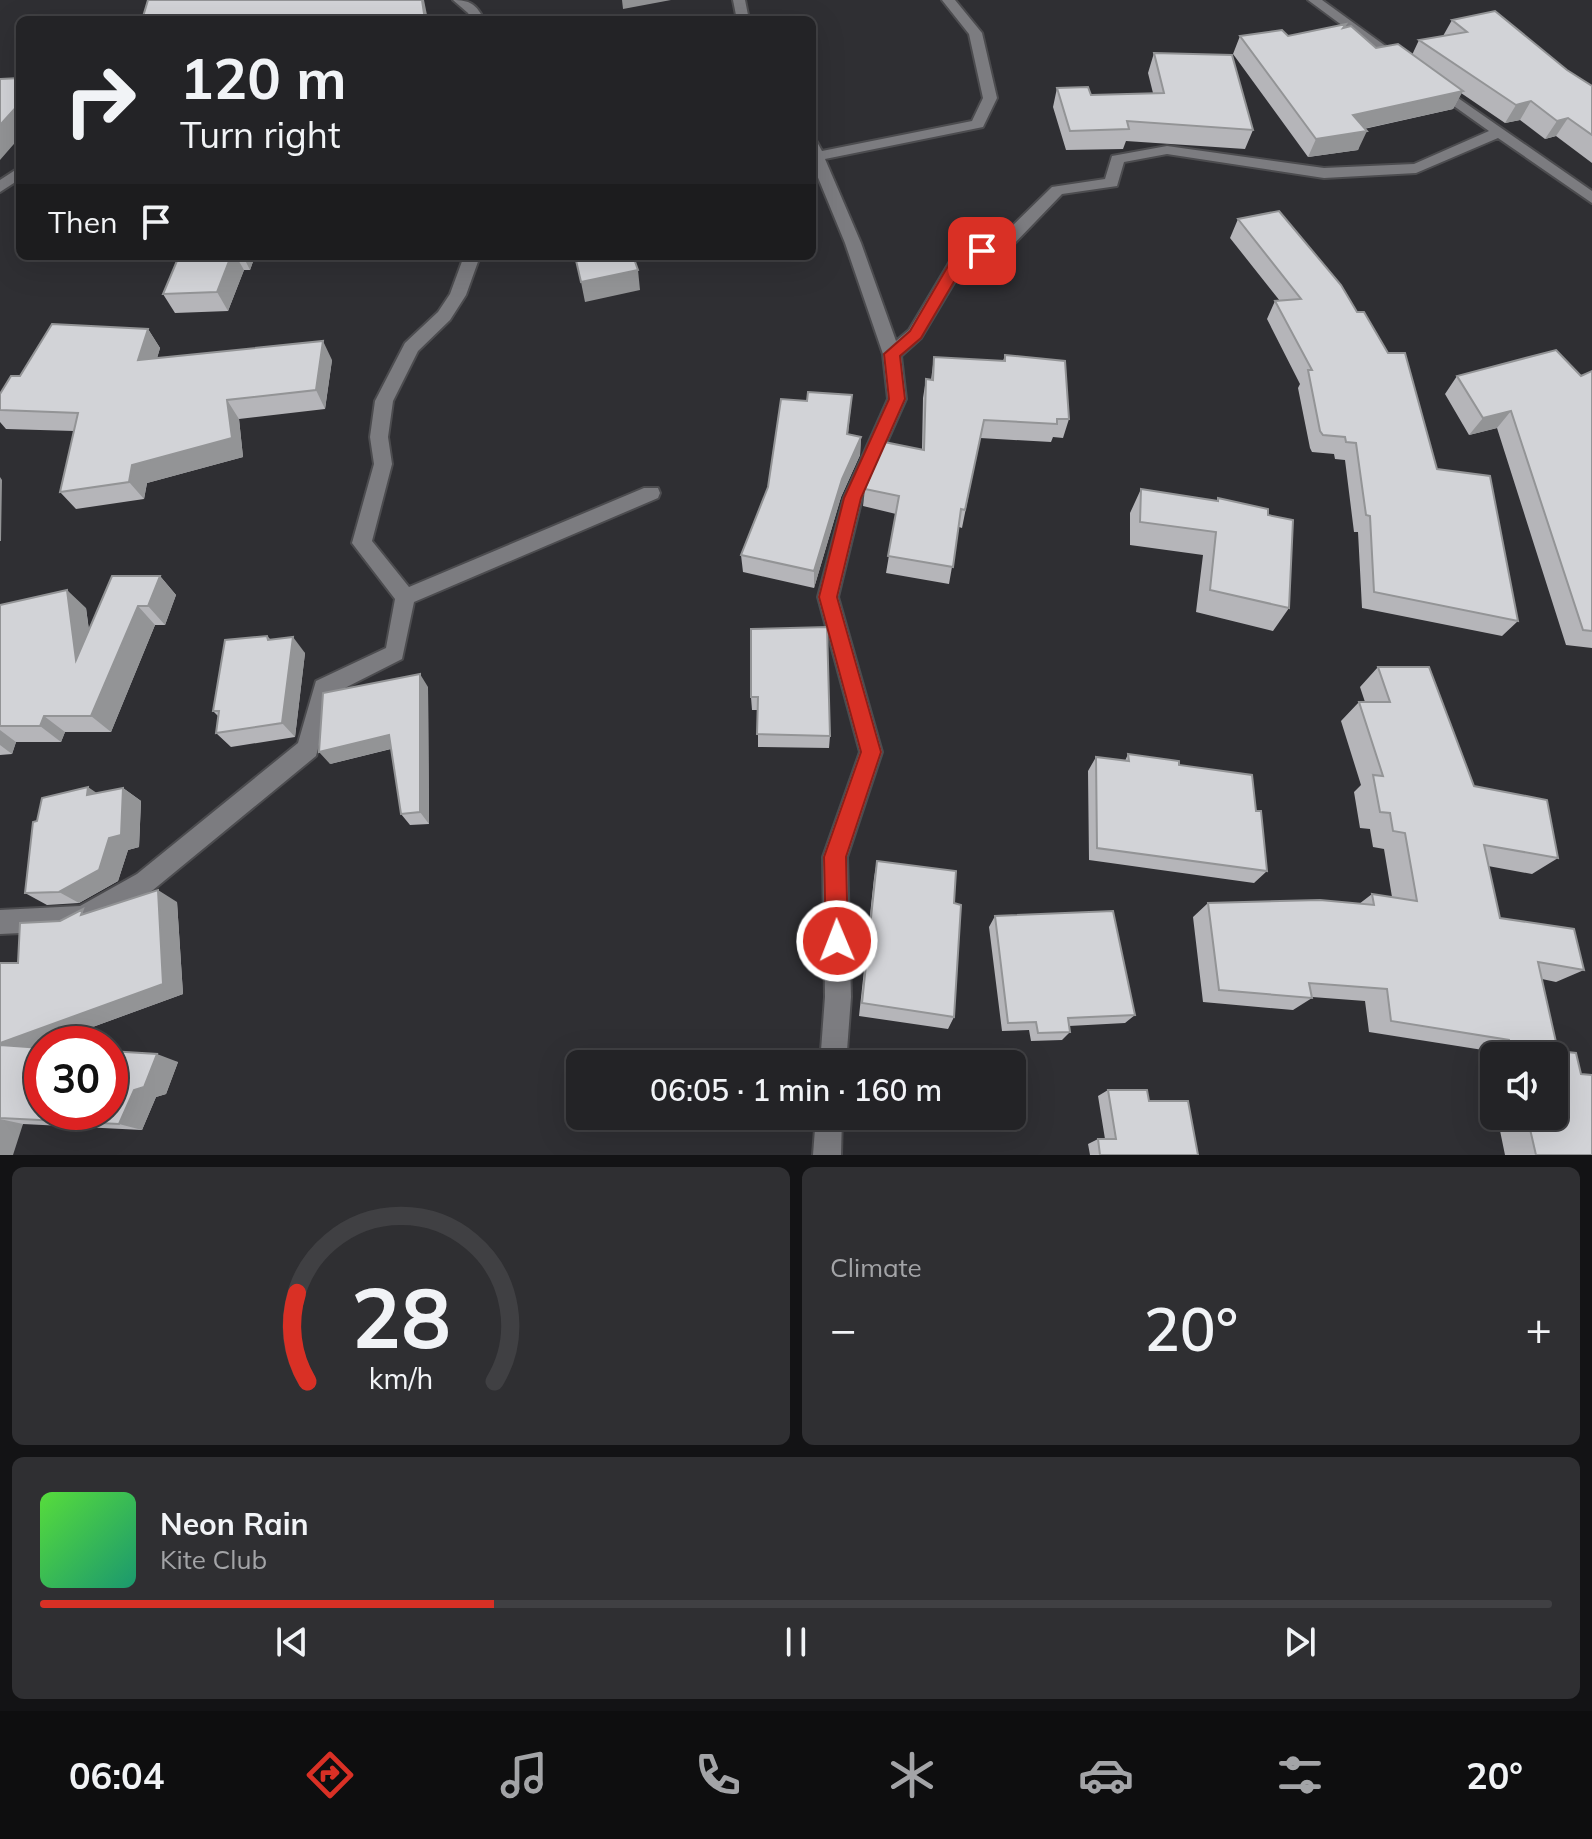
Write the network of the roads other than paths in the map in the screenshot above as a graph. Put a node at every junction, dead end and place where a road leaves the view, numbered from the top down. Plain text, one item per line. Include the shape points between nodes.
1 (459, 0) edge
2 (948, 0) edge
3 (1314, 0) edge
4 (476, 16) edge
5 (1500, 132) junction
6 (816, 151) edge
7 (1592, 198) edge
8 (471, 260) edge
9 (892, 354) junction
10 (651, 493) dead end
11 (405, 597) junction
12 (0, 922) edge
13 (834, 1050) edge
14 (828, 1130) edge
15 (827, 1155) edge

1 - 4 street
2 - 6 street via 975,33 990,98 978,124
3 - 5 street
5 - 7 street
5 - 9 street via 1416,168 1324,173 1167,150 1117,159 1112,183 1057,190 1004,244 961,257 915,334
6 - 9 street
8 - 11 street via 458,295 411,347 384,401 379,437 383,464 362,543
9 - 13 street via 897,399 853,498 828,597 871,752 835,857
10 - 11 street
11 - 12 street via 395,653 324,688 308,749 145,882 83,918
14 - 15 street

